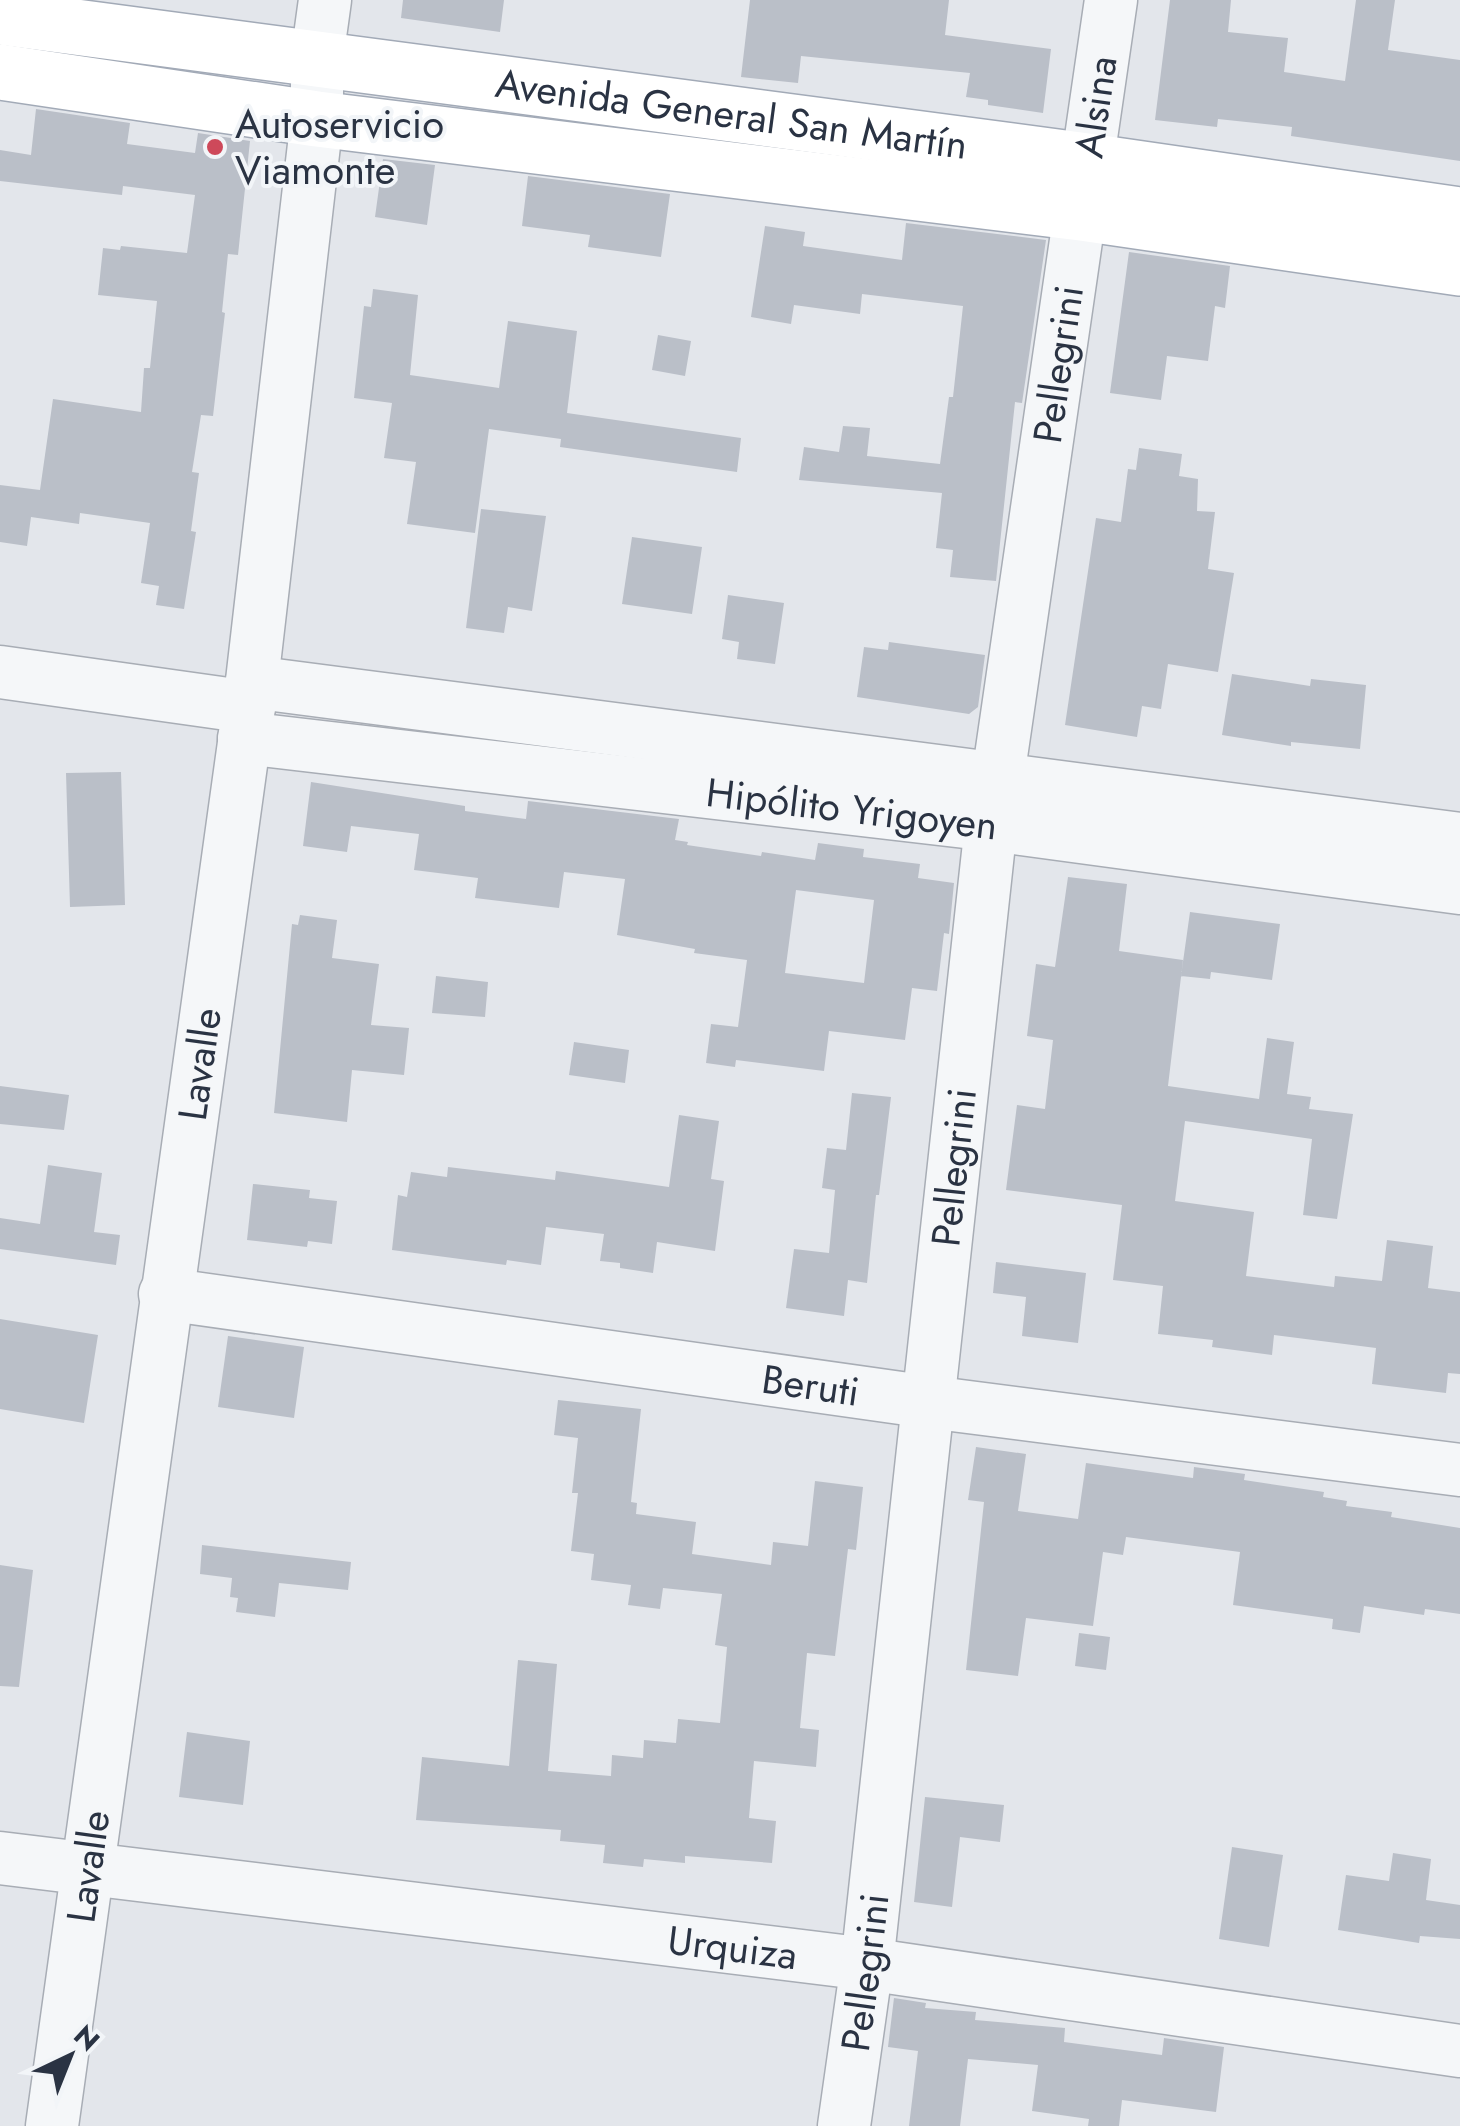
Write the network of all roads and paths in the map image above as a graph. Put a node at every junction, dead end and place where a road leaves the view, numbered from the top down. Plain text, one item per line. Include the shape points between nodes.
1 (324, 0) edge
2 (1112, 0) edge
3 (0, 17) edge
4 (316, 58) junction
5 (0, 72) edge
6 (318, 119) junction
7 (1084, 187) junction
8 (1460, 215) edge
9 (1460, 268) edge
10 (0, 672) edge
11 (248, 709) junction
12 (994, 801) junction
13 (1460, 839) edge
14 (1460, 888) edge
15 (165, 1294) junction
16 (929, 1402) junction
17 (1460, 1470) edge
18 (0, 1858) edge
19 (86, 1870) junction
20 (867, 1964) junction
21 (1460, 2050) edge
22 (52, 2126) edge
23 (844, 2126) edge

1 - 4 street, Lavalle
2 - 7 street, Alsina
3 - 4 main road, Avenida General San Martín
4 - 6 street, Lavalle
4 - 7 main road, Avenida General San Martín
5 - 6 main road, Avenida General San Martín
6 - 7 main road, Avenida General San Martín
6 - 11 street, Lavalle
7 - 8 main road, Avenida General San Martín
7 - 9 main road, Avenida General San Martín
7 - 12 street, Pellegrini
10 - 11 street, Hipólito Yrigoyen
11 - 12 street, Hipólito Yrigoyen
11 - 15 street, Lavalle
12 - 13 street, Hipólito Yrigoyen
12 - 14 street, Hipólito Yrigoyen
12 - 16 street, Pellegrini
15 - 16 street, Beruti
15 - 19 street, Lavalle
16 - 17 street, Beruti
16 - 20 street, Pellegrini
18 - 19 street, Urquiza
19 - 20 street, Urquiza
19 - 22 street, Lavalle
20 - 21 street, Urquiza
20 - 23 street, Pellegrini

